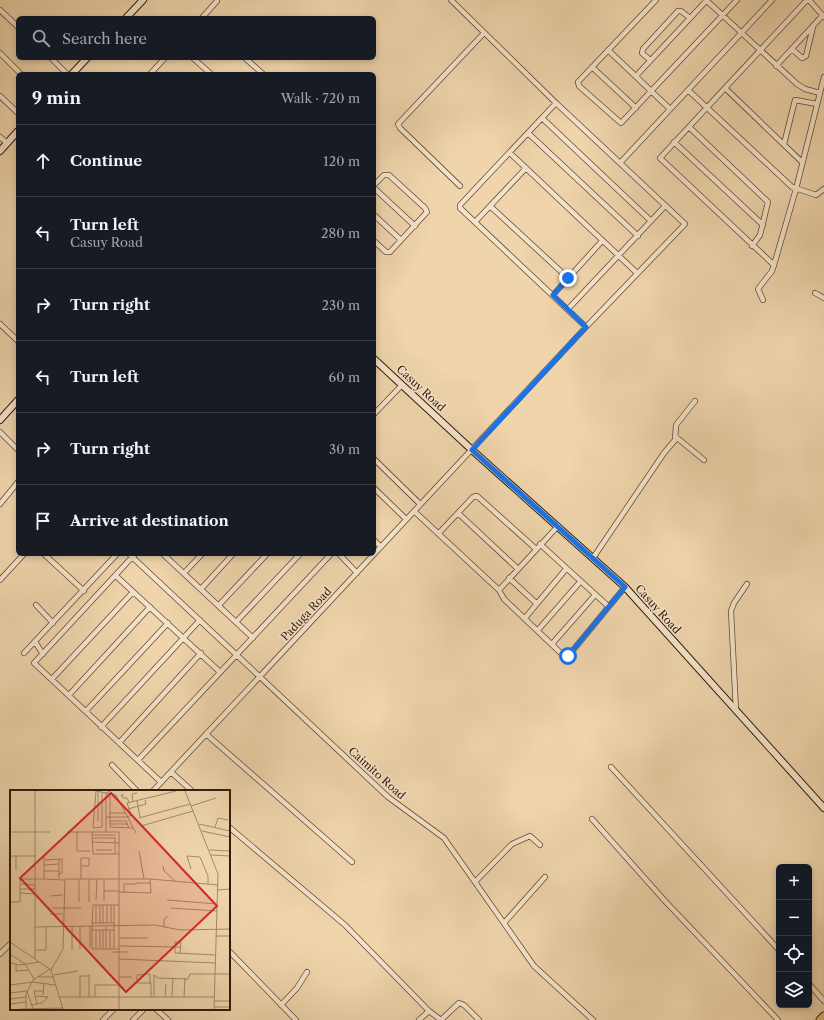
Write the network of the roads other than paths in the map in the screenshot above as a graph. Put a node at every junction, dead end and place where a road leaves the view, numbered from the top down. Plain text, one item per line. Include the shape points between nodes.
1 (143, 0) edge
2 (451, 0) edge
3 (656, 0) edge
4 (707, 0) edge
5 (737, 0) edge
6 (772, 0) edge
7 (808, 0) edge
8 (218, 1) dead end
9 (0, 10) edge
10 (723, 15) junction
11 (128, 16) edge
12 (204, 16) edge
13 (823, 16) edge
14 (690, 18) junction
15 (16, 25) edge
16 (814, 25) junction
17 (742, 32) junction
18 (484, 33) junction
19 (792, 49) junction
20 (608, 50) junction
21 (760, 50) junction
22 (0, 53) edge
23 (52, 60) edge
24 (85, 60) edge
25 (163, 60) edge
26 (195, 60) edge
27 (247, 60) edge
28 (650, 60) junction
29 (776, 66) junction
30 (592, 67) junction
31 (19, 72) edge
32 (65, 72) edge
33 (74, 72) edge
34 (152, 72) edge
35 (209, 72) edge
36 (261, 72) edge
37 (636, 76) junction
38 (824, 77) edge
39 (725, 88) junction
40 (688, 90) junction
41 (652, 91) junction
42 (820, 93) junction
43 (0, 96) edge
44 (556, 103) junction
45 (817, 104) junction
46 (707, 107) junction
47 (636, 108) junction
48 (670, 109) junction
49 (16, 111) edge
50 (542, 118) junction
51 (689, 127) junction
52 (16, 133) edge
53 (528, 133) junction
54 (0, 137) edge
55 (674, 142) junction
56 (7, 143) junction
57 (784, 144) junction
58 (0, 150) edge
59 (510, 153) junction
60 (802, 162) junction
61 (620, 163) junction
62 (526, 168) junction
63 (376, 184) edge
64 (460, 186) dead end
65 (376, 188) edge
66 (796, 189) junction
67 (824, 189) edge
68 (490, 206) junction
69 (665, 206) junction
70 (376, 217) edge
71 (651, 221) junction
72 (475, 222) junction
73 (763, 224) junction
74 (415, 226) junction
75 (638, 236) junction
76 (401, 240) junction
77 (602, 241) junction
78 (376, 243) edge
79 (752, 246) junction
80 (619, 256) junction
81 (774, 265) junction
82 (637, 273) junction
83 (568, 278) junction
84 (815, 293) dead end
85 (553, 295) junction
86 (824, 298) edge
87 (763, 300) dead end
88 (568, 309) junction
89 (0, 324) edge
90 (586, 327) junction
91 (16, 339) edge
92 (376, 361) edge
93 (402, 385) junction
94 (695, 401) dead end
95 (16, 402) edge
96 (376, 412) edge
97 (0, 420) edge
98 (0, 432) edge
99 (676, 437) junction
100 (16, 448) edge
101 (472, 450) junction
102 (704, 460) dead end
103 (376, 462) edge
104 (16, 484) edge
105 (376, 490) edge
106 (0, 504) edge
107 (420, 504) junction
108 (414, 511) junction
109 (458, 513) junction
110 (406, 519) junction
111 (558, 526) junction
112 (439, 533) junction
113 (376, 542) edge
114 (540, 544) junction
115 (381, 546) junction
116 (536, 549) junction
117 (376, 552) edge
118 (22, 556) edge
119 (46, 556) edge
120 (116, 556) edge
121 (131, 556) edge
122 (133, 556) edge
123 (167, 556) edge
124 (200, 556) edge
125 (232, 556) edge
126 (265, 556) edge
127 (298, 556) edge
128 (329, 556) edge
129 (341, 556) edge
130 (372, 556) edge
131 (593, 558) junction
132 (518, 569) junction
133 (566, 569) junction
134 (184, 573) junction
135 (358, 573) junction
136 (116, 576) junction
137 (509, 578) junction
138 (0, 580) edge
139 (580, 582) junction
140 (747, 584) dead end
141 (625, 587) junction
142 (201, 588) junction
143 (499, 590) junction
144 (84, 591) junction
145 (133, 592) junction
146 (595, 595) junction
147 (537, 604) junction
148 (36, 605) dead end
149 (219, 605) junction
150 (608, 606) junction
151 (150, 607) junction
152 (525, 618) junction
153 (200, 620) junction
154 (236, 622) junction
155 (53, 623) junction
156 (168, 623) junction
157 (538, 630) junction
158 (184, 638) junction
159 (253, 638) junction
160 (35, 642) junction
161 (552, 644) junction
162 (24, 653) dead end
163 (43, 654) junction
164 (201, 654) junction
165 (236, 655) junction
166 (220, 672) junction
167 (259, 676) junction
168 (52, 679) junction
169 (69, 695) junction
170 (736, 710) junction
171 (86, 711) junction
172 (101, 727) junction
173 (206, 734) junction
174 (119, 743) junction
175 (138, 760) junction
176 (112, 764) dead end
177 (610, 767) dead end
178 (171, 772) junction
179 (162, 782) junction
180 (136, 790) edge
181 (154, 790) edge
182 (191, 790) edge
183 (824, 808) edge
184 (592, 819) dead end
185 (230, 827) edge
186 (540, 845) dead end
187 (352, 862) dead end
188 (545, 877) dead end
189 (475, 882) junction
190 (504, 923) junction
191 (10, 944) edge
192 (776, 947) edge
193 (230, 952) edge
194 (0, 954) edge
195 (307, 972) dead end
196 (812, 987) edge
197 (824, 1001) edge
198 (281, 1005) junction
199 (113, 1010) edge
200 (143, 1010) edge
201 (157, 1010) edge
202 (429, 1011) junction
203 (824, 1016) edge
204 (164, 1019) edge
205 (103, 1020) edge
206 (133, 1020) edge
207 (296, 1020) edge
208 (419, 1020) edge
209 (441, 1020) edge
210 (479, 1020) edge
211 (593, 1020) edge
212 (778, 1020) edge
213 (820, 1020) edge

1 - 11 street
2 - 18 street
3 - 20 street
4 - 10 street
4 - 14 street
5 - 10 street
6 - 17 street
7 - 13 street
7 - 21 street
8 - 12 street
9 - 15 street
10 - 17 street
10 - 41 street
13 - 16 street
14 - 28 street
14 - 28 street via 679,10 643,49 642,53
16 - 19 street
16 - 19 street via 806,56 802,58
17 - 21 street
17 - 40 street
18 - 44 street
18 - 64 street via 398,124
19 - 29 street
20 - 30 street
20 - 37 street
21 - 29 street
21 - 39 street
22 - 31 street
23 - 32 street
24 - 33 street
25 - 34 street
26 - 35 street
27 - 36 street
28 - 37 street
29 - 42 street via 799,86
30 - 47 street
30 - 47 street via 579,81 579,86 621,123
37 - 41 street
38 - 42 street
39 - 46 street
39 - 57 street
40 - 46 street
40 - 48 street
41 - 47 street
41 - 48 street
42 - 45 street
43 - 49 street
44 - 50 street
44 - 61 street
45 - 57 street via 795,100
45 - 60 street
46 - 51 street
46 - 66 street
48 - 61 street
50 - 53 street
50 - 71 street
51 - 55 street
51 - 73 street via 768,200
52 - 56 street
53 - 59 street
53 - 75 street
54 - 56 street
55 - 73 street
55 - 79 street via 661,157 661,161
56 - 58 street
57 - 60 street
59 - 62 street
59 - 72 street via 460,205
60 - 66 street
61 - 69 street
62 - 68 street
62 - 77 street
63 - 74 street via 387,174 425,208 426,214
65 - 74 street
66 - 67 street via 816,194
66 - 81 street
68 - 72 street
68 - 83 street
69 - 71 street
69 - 82 street, Paduga Road via 685,224
70 - 76 street
71 - 75 street
72 - 85 street
73 - 79 street via 760,236
74 - 76 street
75 - 80 street
76 - 78 street via 388,253
77 - 80 street
77 - 83 street
79 - 81 street
80 - 82 street
80 - 88 street
81 - 87 street via 758,289
82 - 90 street, Paduga Road
83 - 85 street
84 - 86 street
85 - 88 street
88 - 90 street
89 - 91 street
90 - 101 street, Paduga Road
92 - 93 street, Casuy Road
93 - 96 street
93 - 101 street, Casuy Road
94 - 99 street via 676,425
95 - 97 street
98 - 100 street
99 - 102 street
99 - 131 street
101 - 107 street, Paduga Road
101 - 111 street, Casuy Road
103 - 107 street
104 - 106 street
105 - 110 street
107 - 108 street, Paduga Road
108 - 110 street, Paduga Road
108 - 112 street
109 - 112 street
109 - 116 street via 477,496
109 - 132 street
110 - 115 street, Paduga Road
111 - 114 street
111 - 131 street, Casuy Road
112 - 143 street
113 - 115 street
114 - 116 street
114 - 133 street
115 - 117 street, Paduga Road
116 - 132 street
118 - 138 street
119 - 144 street
120 - 144 street
121 - 136 street
122 - 153 street, Caimito Road
123 - 134 street
124 - 134 street
125 - 142 street
126 - 149 street
127 - 154 street
128 - 159 street
129 - 135 street
130 - 135 street, Paduga Road
131 - 141 street, Casuy Road
132 - 137 street
133 - 139 street
133 - 147 street
134 - 142 street
135 - 167 street, Paduga Road
136 - 145 street
136 - 163 street
137 - 143 street
137 - 147 street
139 - 146 street
139 - 157 street
140 - 170 street via 731,612
141 - 150 street
141 - 170 street, Casuy Road
142 - 149 street
143 - 152 street via 502,597
144 - 155 street
145 - 151 street
145 - 168 street
146 - 150 street
146 - 161 street
147 - 152 street
148 - 155 street
149 - 154 street
150 - 161 street via 568,656 565,657
151 - 156 street
151 - 169 street
152 - 157 street
153 - 158 street
153 - 165 street, Caimito Road
154 - 159 street
155 - 160 street
156 - 158 street
156 - 171 street
157 - 161 street
158 - 164 street
158 - 172 street
159 - 165 street
160 - 162 street
160 - 163 street
163 - 168 street via 34,663
164 - 166 street
164 - 174 street
165 - 166 street
165 - 167 street, Caimito Road
166 - 175 street
167 - 173 street, Paduga Road
167 - 189 street, Caimito Road via 392,800 440,835
168 - 169 street
169 - 171 street
170 - 183 street, Casuy Road
171 - 172 street
172 - 174 street
173 - 178 street, Paduga Road
173 - 187 street
174 - 175 street
175 - 179 street
176 - 180 street
177 - 192 street
178 - 179 street, Paduga Road
178 - 182 street
179 - 181 street, Paduga Road
184 - 212 street via 664,901
185 - 202 street via 340,920
186 - 189 street via 528,836 514,842
188 - 190 street
189 - 190 street, Caimito Road
190 - 211 street, Caimito Road via 534,966
191 - 194 street
193 - 198 street
195 - 198 street via 297,988
196 - 197 street
198 - 207 street
199 - 205 street
200 - 206 street
201 - 204 street
202 - 208 street
202 - 209 street
203 - 213 main road
209 - 210 street via 459,1004 464,1005

